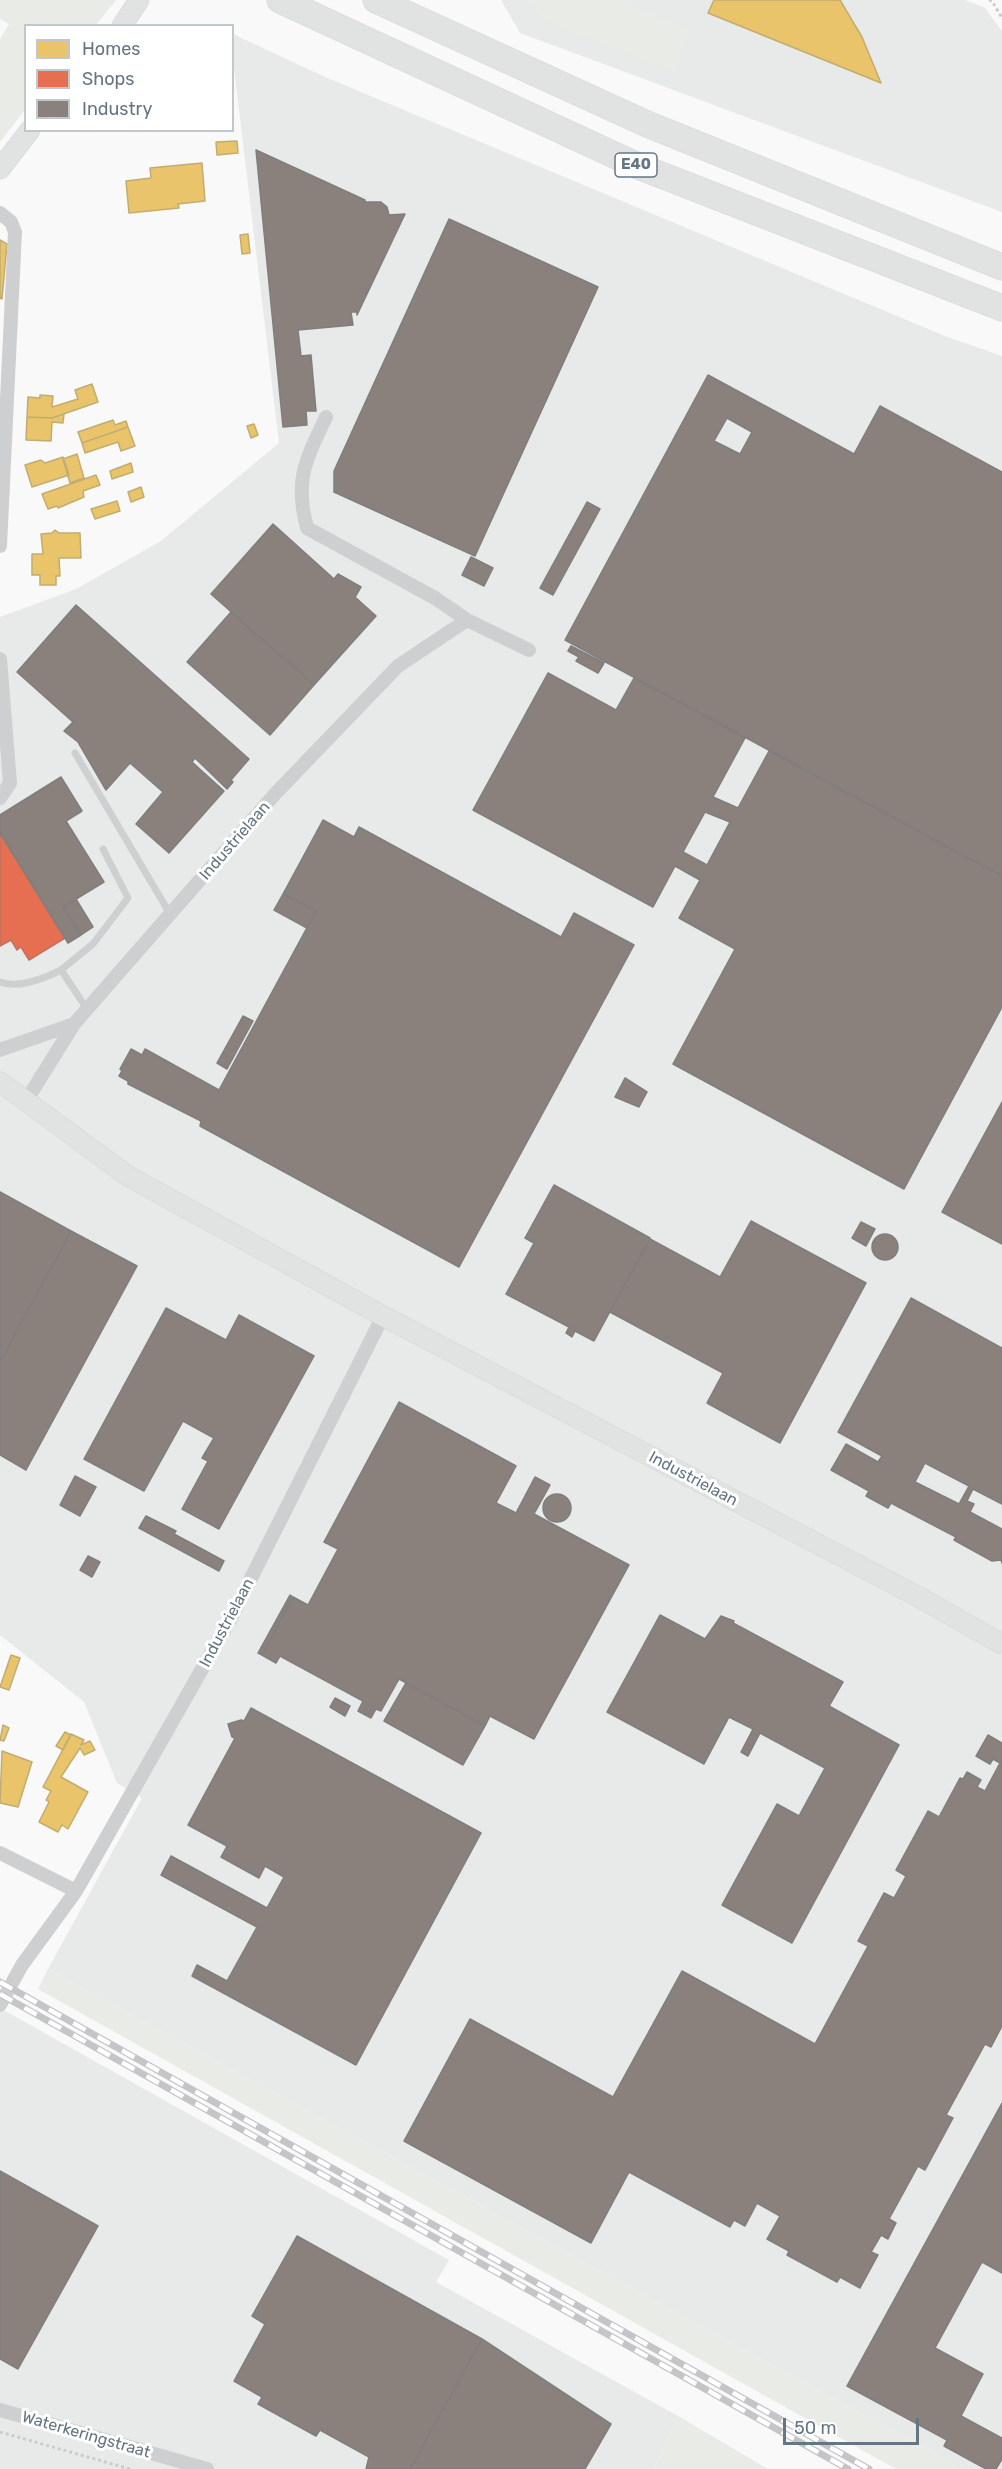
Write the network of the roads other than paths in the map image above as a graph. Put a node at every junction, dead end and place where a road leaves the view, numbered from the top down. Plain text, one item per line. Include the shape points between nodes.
1 (280, 0) edge
2 (376, 0) edge
3 (137, 4) edge
4 (123, 24) edge
5 (28, 132) edge
6 (0, 169) edge
7 (0, 213) edge
8 (1002, 267) edge
9 (1002, 308) edge
10 (326, 417) dead end
11 (0, 546) edge
12 (467, 620) junction
13 (529, 650) dead end
14 (0, 659) edge
15 (75, 753) dead end
16 (0, 798) edge
17 (103, 849) dead end
18 (170, 914) junction
19 (61, 970) junction
20 (0, 982) edge
21 (87, 1009) junction
22 (74, 1024) junction
23 (0, 1050) edge
24 (0, 1082) edge
25 (26, 1101) junction
26 (382, 1316) junction
27 (1002, 1644) edge
28 (0, 1853) edge
29 (76, 1891) junction
30 (0, 2005) edge
31 (0, 2410) edge
32 (207, 2469) edge

1 - 9 highway, E40 via 638,166
2 - 8 highway, E40 via 647,124
3 - 4 street
5 - 6 street
7 - 11 street via 11,222 15,232
10 - 12 street via 304,464 300,504 307,528 435,598
12 - 13 street
12 - 18 street, Industrielaan via 398,666 275,794
14 - 16 street via 10,783
15 - 18 lane
17 - 19 lane via 128,898 93,944
18 - 21 street, Industrielaan
19 - 20 lane via 8,985
19 - 21 lane
21 - 22 street, Industrielaan
22 - 23 street, Industrielaan
22 - 25 street
24 - 25 street, Industrielaan
25 - 26 street, Industrielaan via 128,1176
26 - 27 street, Industrielaan
26 - 29 street, Industrielaan via 231,1618
28 - 29 street
29 - 30 street via 22,1965
31 - 32 street, Waterkeringstraat

